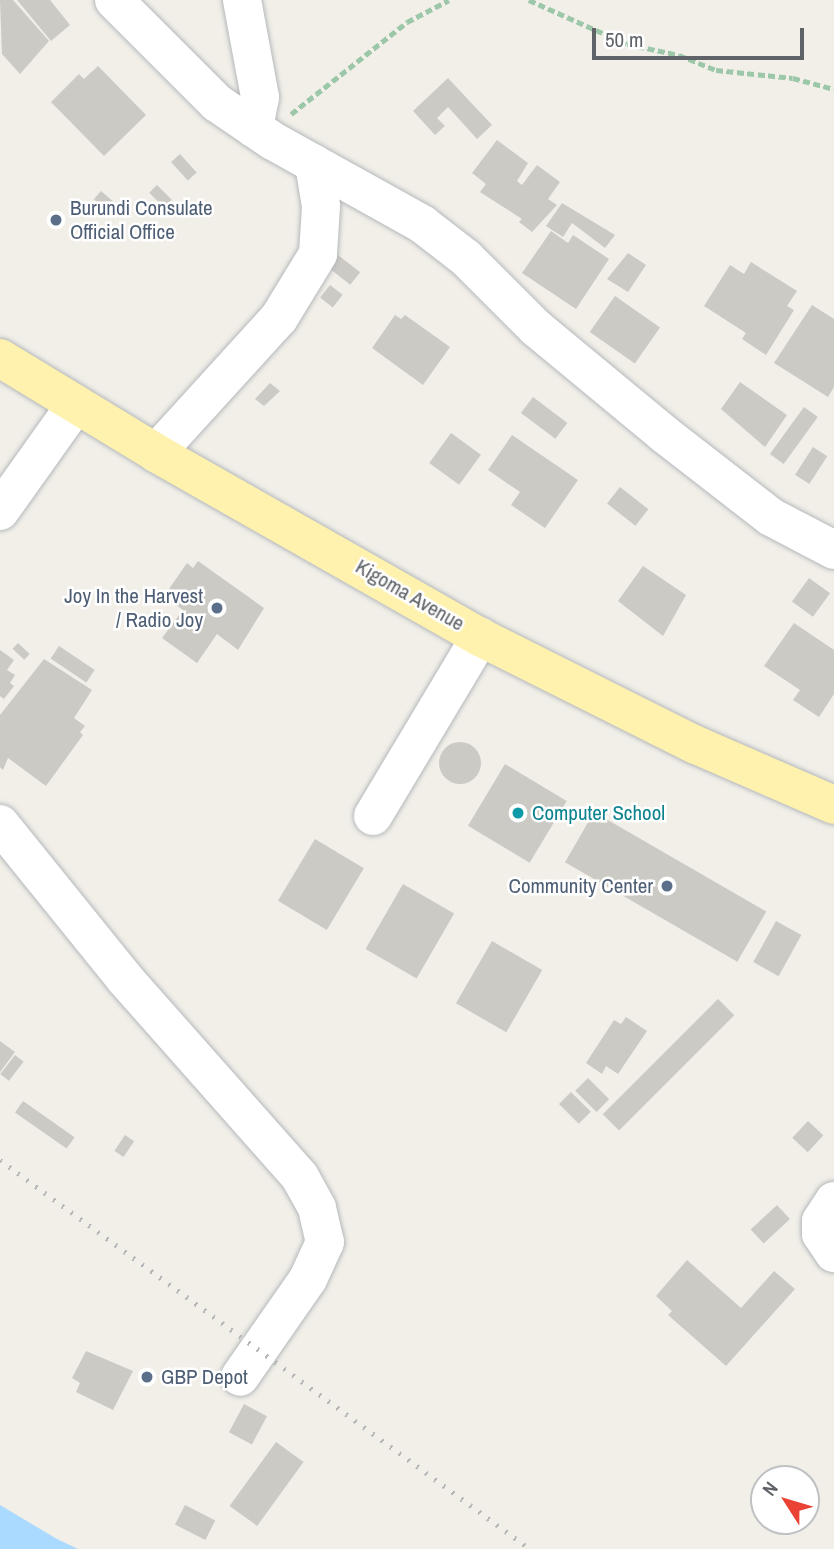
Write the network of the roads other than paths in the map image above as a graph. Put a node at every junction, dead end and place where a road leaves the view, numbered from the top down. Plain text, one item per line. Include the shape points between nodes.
1 (114, 0) edge
2 (242, 0) edge
3 (260, 132) junction
4 (314, 163) junction
5 (0, 358) edge
6 (76, 404) junction
7 (156, 453) junction
8 (0, 511) edge
9 (834, 550) edge
10 (480, 637) junction
11 (834, 805) edge
12 (373, 816) dead end
13 (4, 836) edge
14 (834, 1201) edge
15 (834, 1253) edge
16 (240, 1377) dead end

1 - 3 street via 217,103
2 - 3 street via 260,97
3 - 4 street
4 - 7 street via 321,206 318,254 279,318
4 - 9 street via 422,224 466,258 536,328 664,434 771,517
5 - 6 main road, Kigoma Avenue
6 - 7 main road, Kigoma Avenue
6 - 8 street
7 - 10 main road, Kigoma Avenue
10 - 11 main road, Kigoma Avenue via 696,744
10 - 12 street
13 - 16 street via 300,1177 317,1208 325,1242 308,1279
14 - 15 street via 821,1221 821,1234

